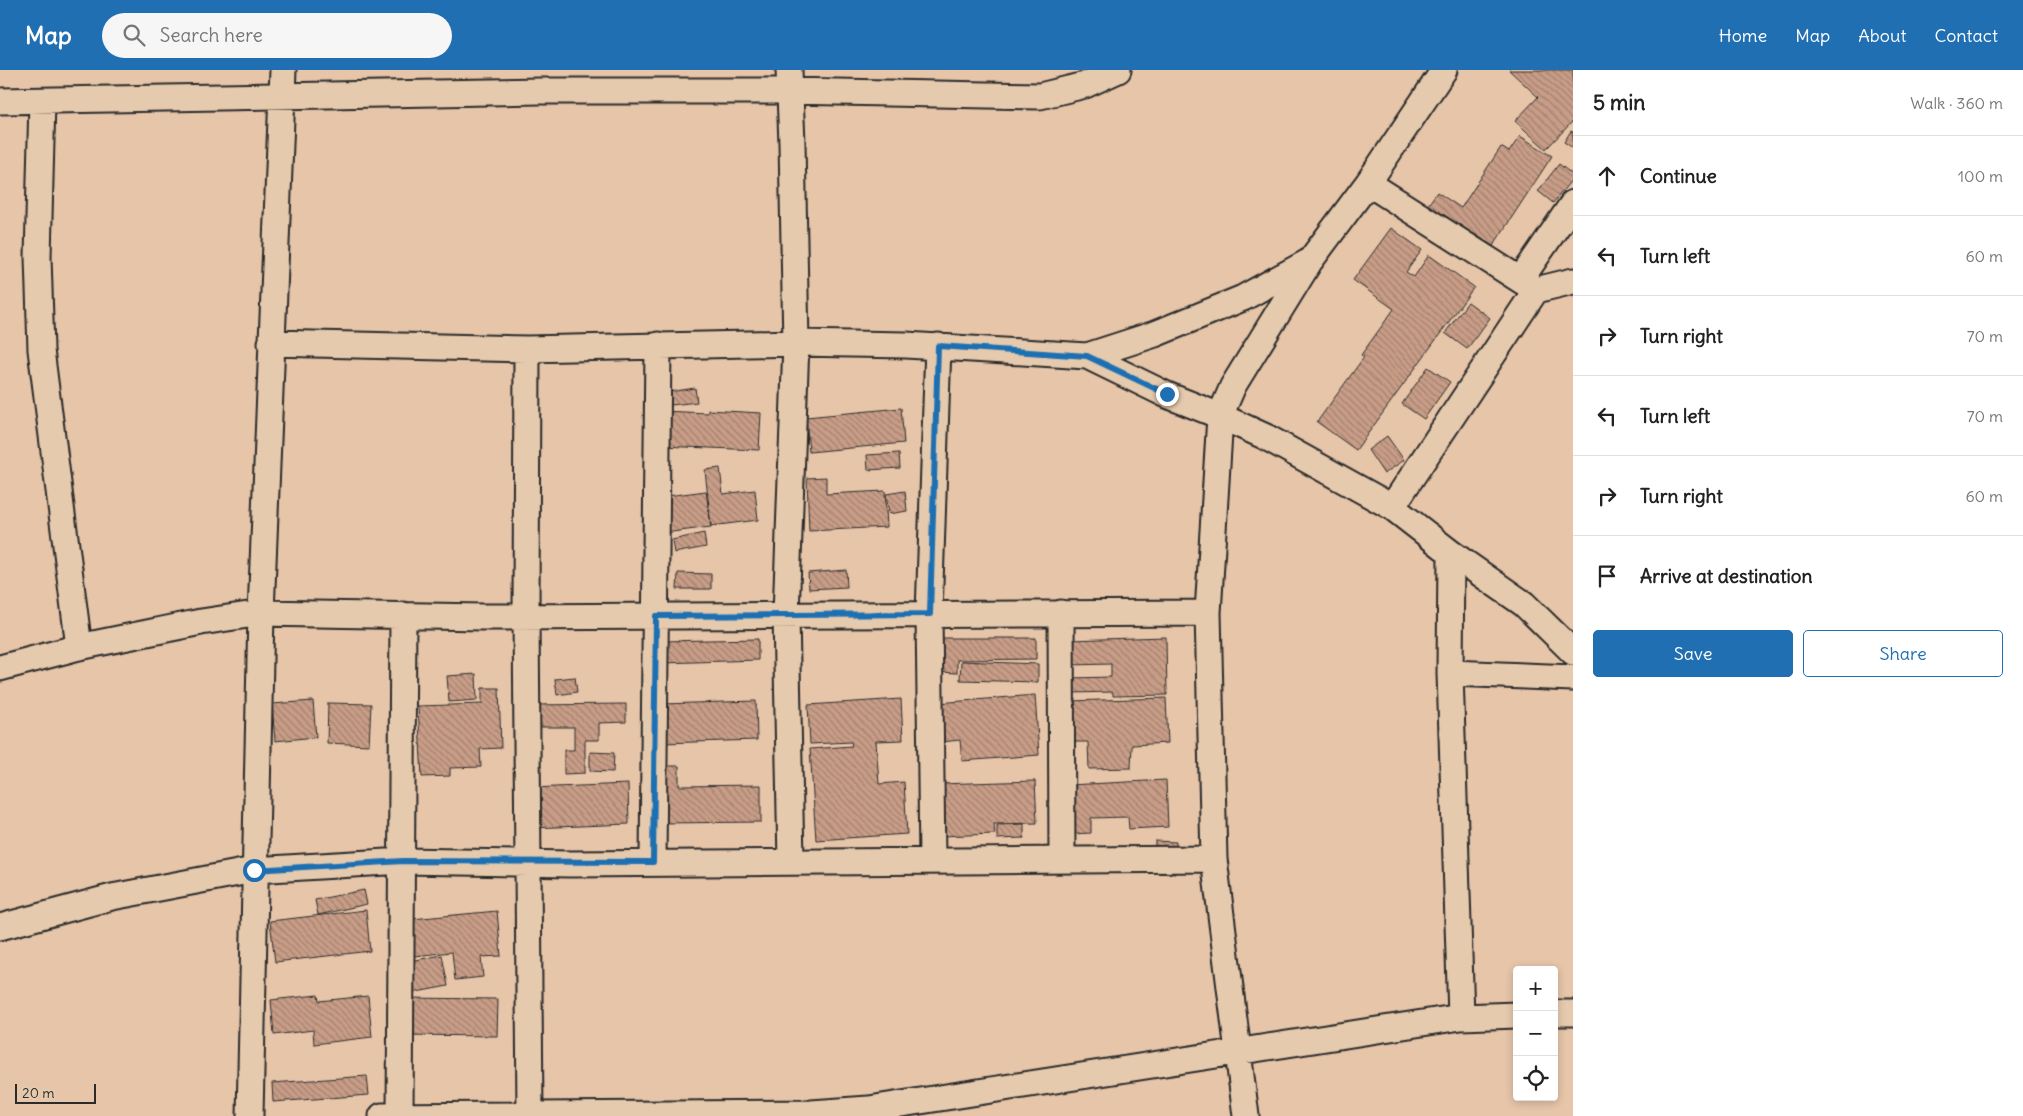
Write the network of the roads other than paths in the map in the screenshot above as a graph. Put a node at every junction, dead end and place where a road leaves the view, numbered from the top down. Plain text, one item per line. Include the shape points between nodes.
1 (283, 70) edge
2 (1118, 70) edge
3 (1444, 70) edge
4 (540, 80) edge
5 (788, 80) edge
6 (281, 96) junction
7 (0, 101) edge
8 (42, 101) junction
9 (1368, 183) junction
10 (1573, 203) edge
11 (1310, 261) junction
12 (1573, 281) edge
13 (1528, 285) junction
14 (271, 343) junction
15 (796, 343) junction
16 (658, 346) junction
17 (938, 346) junction
18 (527, 349) junction
19 (1087, 356) junction
20 (1220, 416) junction
21 (1392, 507) junction
22 (1451, 553) junction
23 (261, 613) junction
24 (1208, 613) junction
25 (930, 614) junction
26 (1061, 614) junction
27 (403, 615) junction
28 (786, 615) junction
29 (656, 616) junction
30 (526, 617) junction
31 (78, 648) junction
32 (1573, 652) edge
33 (0, 668) edge
34 (1450, 673) junction
35 (1573, 678) edge
36 (1214, 859) junction
37 (1062, 860) junction
38 (403, 861) junction
39 (932, 861) junction
40 (653, 862) junction
41 (791, 862) junction
42 (529, 863) junction
43 (254, 870) junction
44 (0, 927) edge
45 (1573, 1013) edge
46 (1558, 1014) edge
47 (1513, 1015) edge
48 (1461, 1017) junction
49 (1236, 1052) junction
50 (530, 1115) junction
51 (250, 1116) edge
52 (394, 1116) edge
53 (1246, 1116) edge

1 - 6 street
2 - 5 street via 1085,85 1040,96
3 - 9 street
4 - 5 street
4 - 6 street
5 - 15 street
6 - 8 street
6 - 14 street
7 - 8 street
8 - 31 street via 38,256 41,350
9 - 11 street
9 - 13 street
10 - 13 street
11 - 19 street via 1235,302 1155,334
11 - 20 street via 1233,386
12 - 13 street
13 - 21 street
14 - 18 street
14 - 23 street
15 - 16 street
15 - 17 street
15 - 28 street
16 - 18 street
16 - 29 street
17 - 19 street
17 - 25 street
18 - 30 street
19 - 20 street
20 - 21 street via 1266,437
20 - 24 street
21 - 22 street
22 - 32 street via 1524,604
22 - 34 street
23 - 27 street
23 - 31 street
23 - 43 street
24 - 26 street
24 - 36 street
25 - 26 street
25 - 28 street
25 - 39 street
26 - 37 street
27 - 30 street
27 - 38 street
28 - 29 street
28 - 41 street
29 - 30 street
29 - 40 street
30 - 42 street
31 - 33 street
34 - 35 street
34 - 48 street
36 - 37 street
36 - 49 street
37 - 39 street
38 - 42 street
38 - 43 street
38 - 52 street
39 - 41 street
40 - 41 street
40 - 42 street
42 - 50 street
43 - 44 street via 112,897
43 - 51 street
45 - 46 street
47 - 48 street
48 - 49 street
49 - 50 street via 869,1109 810,1113
49 - 53 street
50 - 52 street

